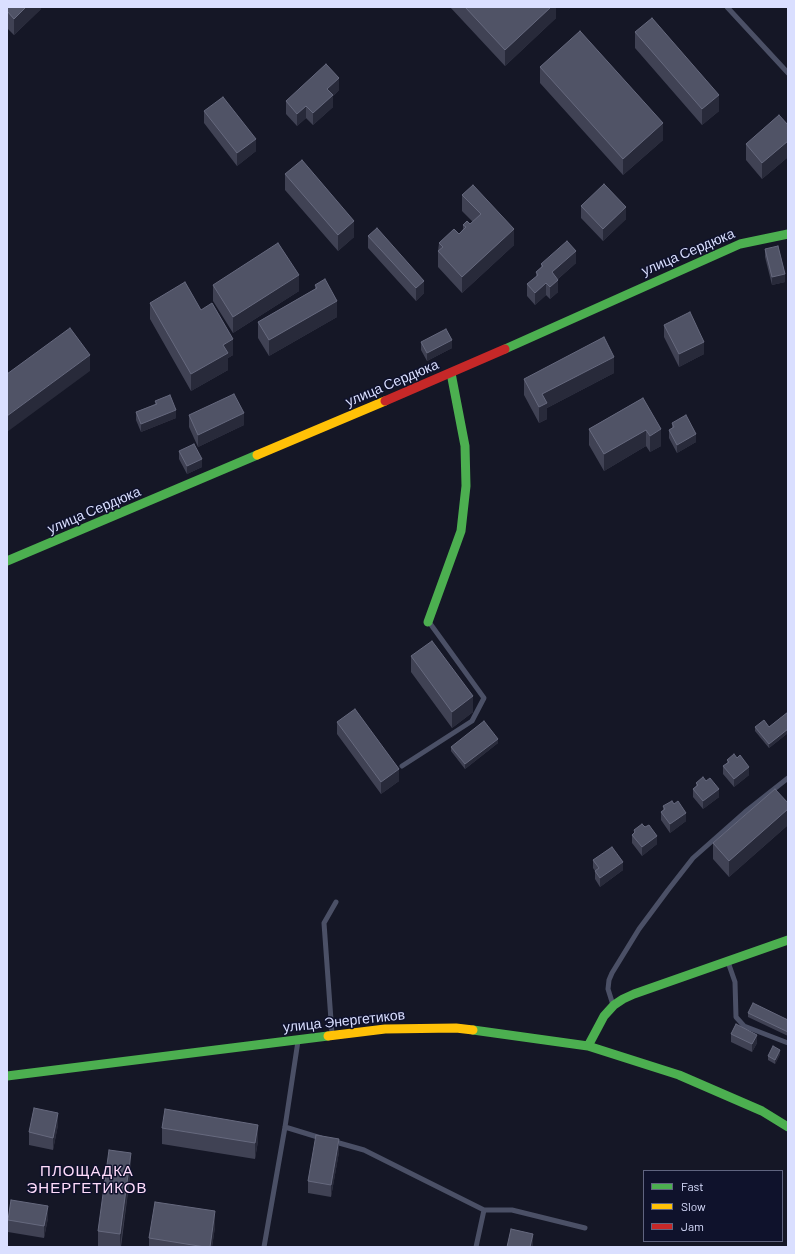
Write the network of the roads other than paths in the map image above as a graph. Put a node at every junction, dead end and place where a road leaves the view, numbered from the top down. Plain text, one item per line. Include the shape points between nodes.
1 (727, 7) edge
2 (788, 73) edge
3 (788, 234) edge
4 (451, 373) junction
5 (7, 561) edge
6 (428, 622) joint
7 (402, 766) dead end
8 (788, 778) edge
9 (336, 902) dead end
10 (788, 940) edge
11 (728, 962) junction
12 (614, 1006) junction
13 (332, 1036) junction
14 (298, 1040) junction
15 (788, 1043) edge
16 (588, 1046) junction
17 (7, 1076) edge
18 (788, 1126) edge
19 (285, 1128) junction
20 (484, 1210) junction
21 (585, 1228) dead end
22 (264, 1247) edge
23 (476, 1247) edge

1 - 2 lane
3 - 4 street, улица Сердюка via 740,244
4 - 5 street, улица Сердюка
4 - 6 street via 465,446 465,493 461,531
6 - 7 lane via 484,698 472,721
8 - 12 lane via 693,858 668,890 639,929 612,973 608,989
9 - 13 lane via 324,923
10 - 11 street
11 - 12 street via 634,994
11 - 15 lane via 735,982 736,1017 744,1026
12 - 16 street via 604,1016
13 - 14 street, улица Энергетиков
13 - 16 street, улица Энергетиков via 385,1029 456,1028
14 - 17 street, улица Энергетиков
14 - 19 lane
16 - 18 street, улица Энергетиков via 679,1075 762,1111
19 - 20 lane via 364,1150
19 - 22 lane
20 - 21 lane via 512,1210
20 - 23 lane

